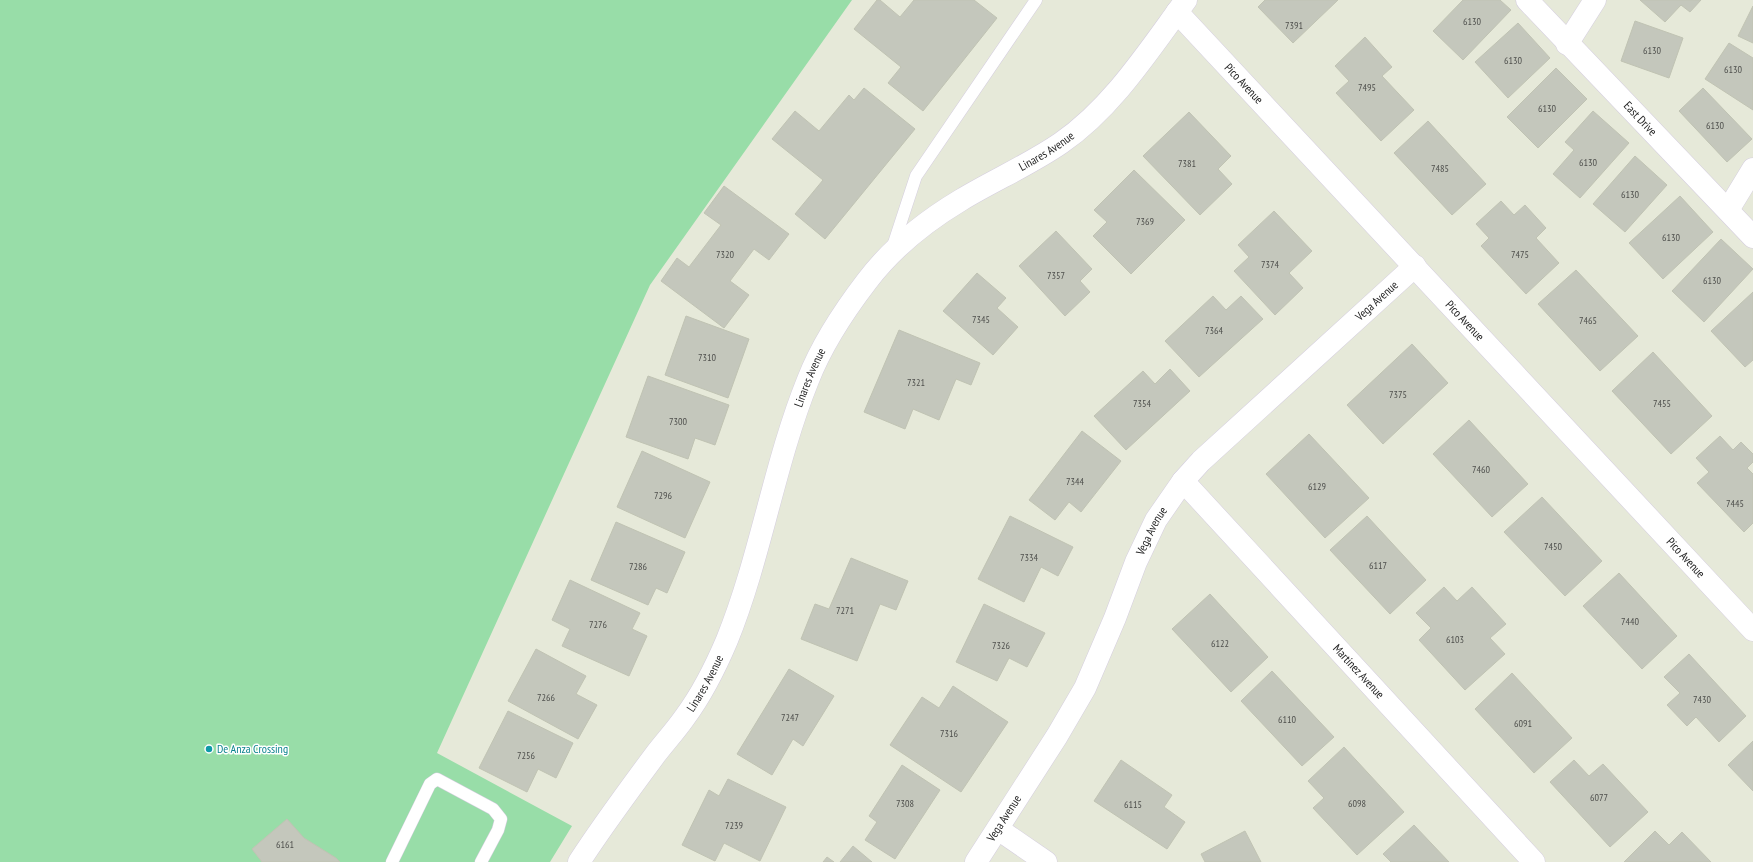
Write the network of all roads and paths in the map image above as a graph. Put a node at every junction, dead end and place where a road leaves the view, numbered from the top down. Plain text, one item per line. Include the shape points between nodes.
1 (1036, 0) edge
2 (1527, 0) edge
3 (1594, 0) edge
4 (1182, 6) edge
5 (1567, 44) junction
6 (1753, 169) edge
7 (1728, 210) junction
8 (1753, 237) edge
9 (891, 253) junction
10 (1415, 266) junction
11 (1183, 481) junction
12 (1753, 630) edge
13 (998, 829) junction
14 (392, 862) edge
15 (481, 862) edge
16 (579, 862) edge
17 (976, 862) edge
18 (1046, 862) edge
19 (1534, 862) edge

1 - 9 lane via 916,176
2 - 5 street, East Drive
3 - 5 street
4 - 9 street, Linares Avenue via 1112,96 1062,142 924,224
4 - 10 street, Pico Avenue
5 - 7 street, East Drive
6 - 7 street
7 - 8 street, East Drive
9 - 16 street, Linares Avenue via 848,307 808,379 779,467 749,576 727,640 707,681 686,716 608,818
10 - 11 street, Vega Avenue via 1201,461
10 - 12 street, Pico Avenue
11 - 13 street, Vega Avenue via 1156,520 1136,562 1085,688
11 - 19 street, Martinez Avenue
13 - 17 street, Vega Avenue
13 - 18 street
14 - 15 lane via 430,784 437,779 493,809 501,819

